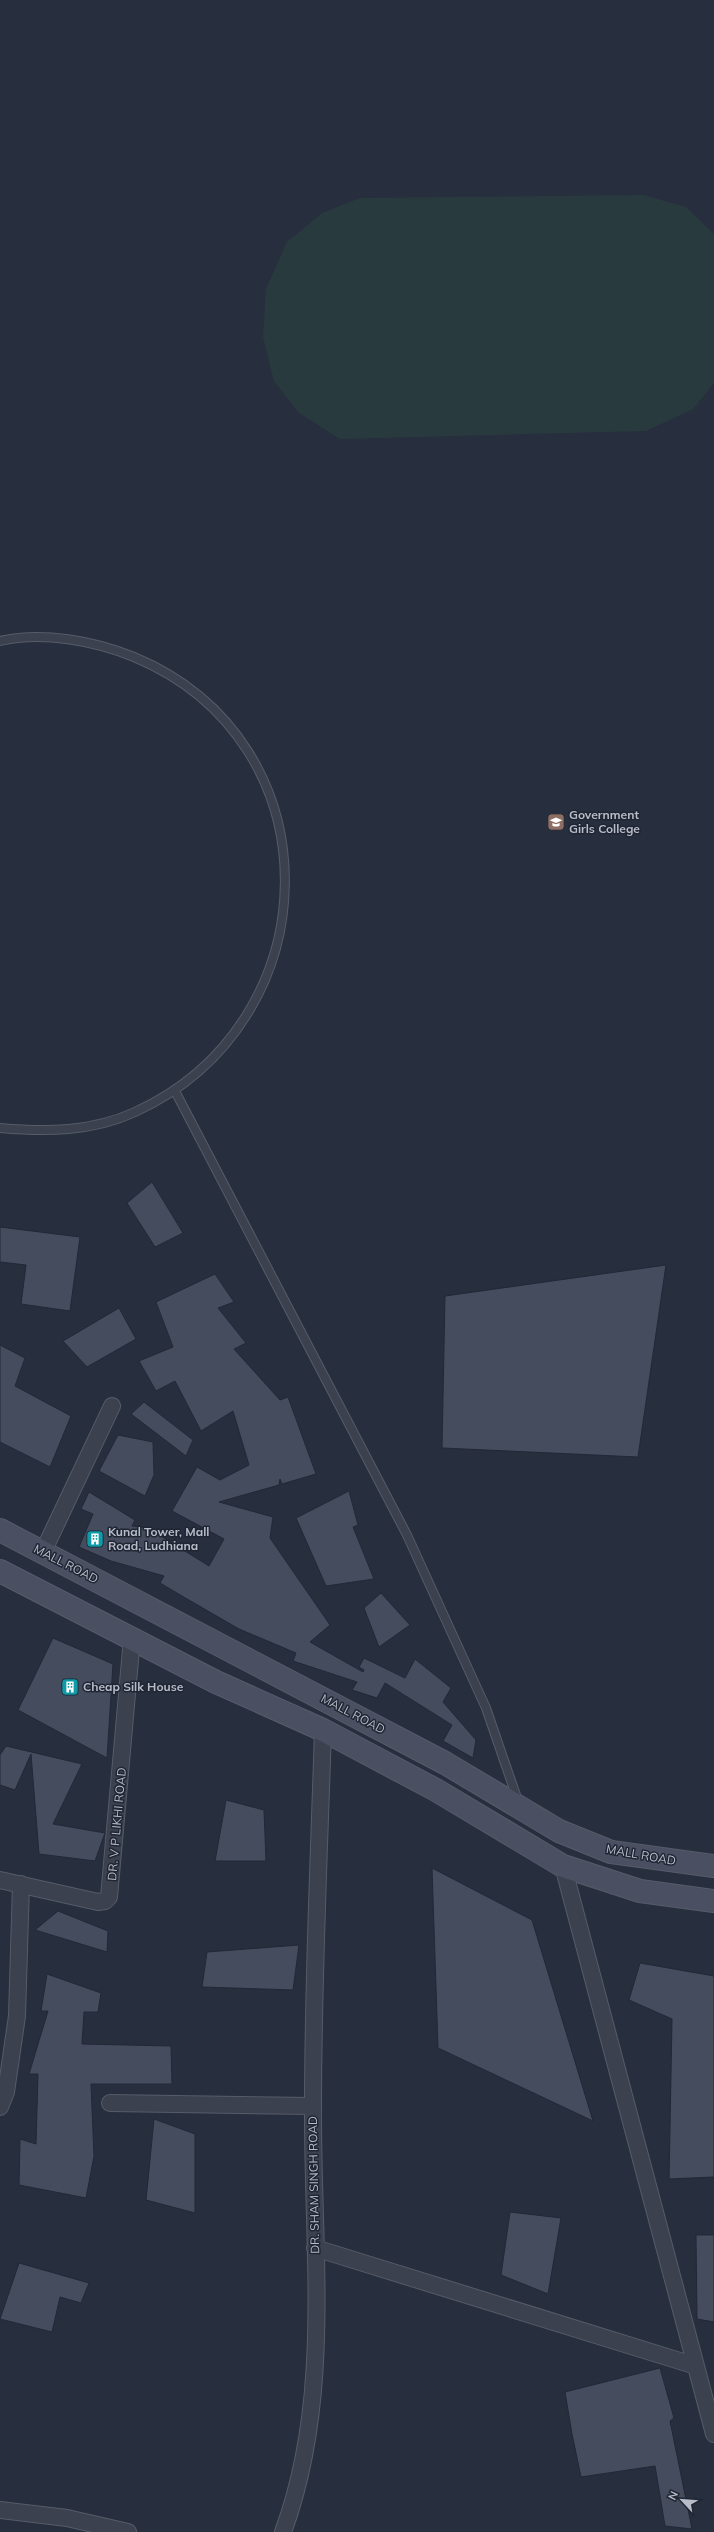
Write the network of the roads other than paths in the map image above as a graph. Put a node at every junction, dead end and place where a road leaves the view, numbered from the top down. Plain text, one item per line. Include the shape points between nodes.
1 (0, 641) edge
2 (174, 1091) junction
3 (0, 1128) edge
4 (112, 1406) dead end
5 (0, 1530) edge
6 (43, 1552) junction
7 (0, 1571) edge
8 (132, 1638) junction
9 (323, 1730) junction
10 (521, 1809) junction
11 (563, 1866) junction
12 (714, 1866) edge
13 (0, 1880) edge
14 (22, 1884) junction
15 (714, 1901) edge
16 (110, 2103) dead end
17 (313, 2106) junction
18 (0, 2107) edge
19 (315, 2248) junction
20 (696, 2366) junction
21 (714, 2434) edge
22 (0, 2510) edge
23 (128, 2532) edge
24 (283, 2532) edge

1 - 2 lane via 58,638 109,647 157,667 200,696 236,734 263,778 280,828 286,879 282,929 268,977 245,1021 213,1059
2 - 3 lane via 133,1113 88,1127 42,1132
2 - 10 lane via 408,1535 486,1708
4 - 6 street
5 - 6 main road, MALL ROAD
6 - 10 main road, MALL ROAD via 445,1763
7 - 8 main road
8 - 9 main road via 216,1682
8 - 14 street, DR. V P LIKHI ROAD via 109,1897 98,1902
9 - 11 main road via 436,1790
9 - 17 street, DR. SHAM SINGH ROAD
10 - 12 main road, MALL ROAD via 559,1831 610,1852
11 - 15 main road via 640,1891
11 - 20 street
13 - 14 street, DR. V P LIKHI ROAD
14 - 18 street via 17,2016 6,2092
16 - 17 street
17 - 19 street, DR. SHAM SINGH ROAD
19 - 20 street
19 - 24 street, DR. SHAM SINGH ROAD via 315,2361 310,2424 298,2485
20 - 21 street
22 - 23 street via 67,2518

